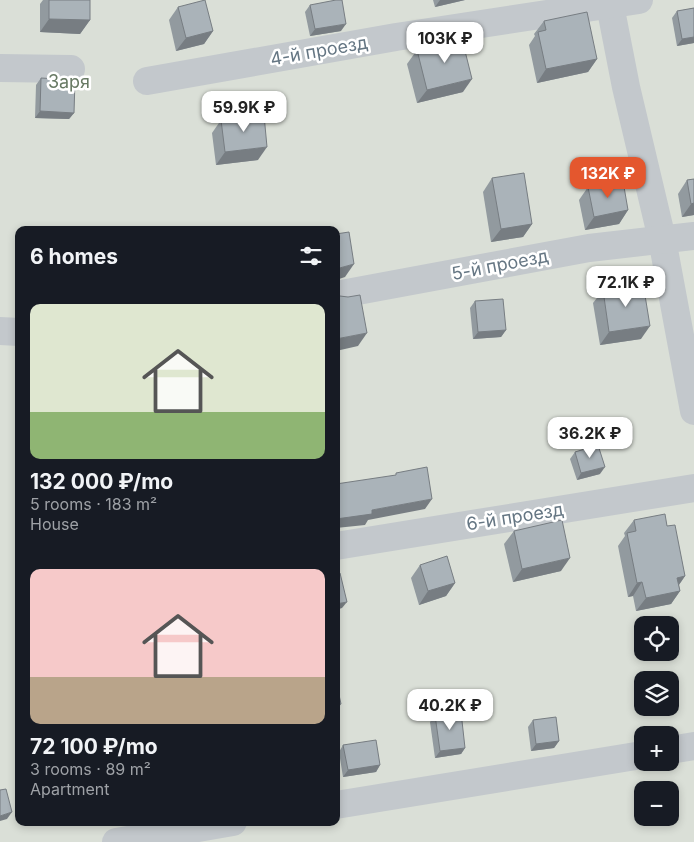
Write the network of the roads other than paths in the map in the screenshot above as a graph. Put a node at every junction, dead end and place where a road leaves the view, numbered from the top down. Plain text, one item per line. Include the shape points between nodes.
1 (639, 0) edge
2 (609, 2) edge
3 (0, 68) edge
4 (71, 69) dead end
5 (147, 81) dead end
6 (694, 236) edge
7 (662, 239) junction
8 (340, 294) edge
9 (0, 331) edge
10 (15, 332) edge
11 (694, 411) edge
12 (694, 488) edge
13 (340, 545) edge
14 (694, 746) edge
15 (679, 748) edge
16 (634, 755) edge
17 (340, 804) edge
18 (210, 826) edge
19 (116, 842) edge

1 - 2 street, 4-й проезд
2 - 5 street, 4-й проезд
2 - 7 street
3 - 4 street
6 - 7 street, 5-й проезд
7 - 8 street, 5-й проезд via 589,248
7 - 11 street
9 - 10 street
12 - 13 street, 6-й проезд
14 - 15 street
16 - 17 street
18 - 19 street

